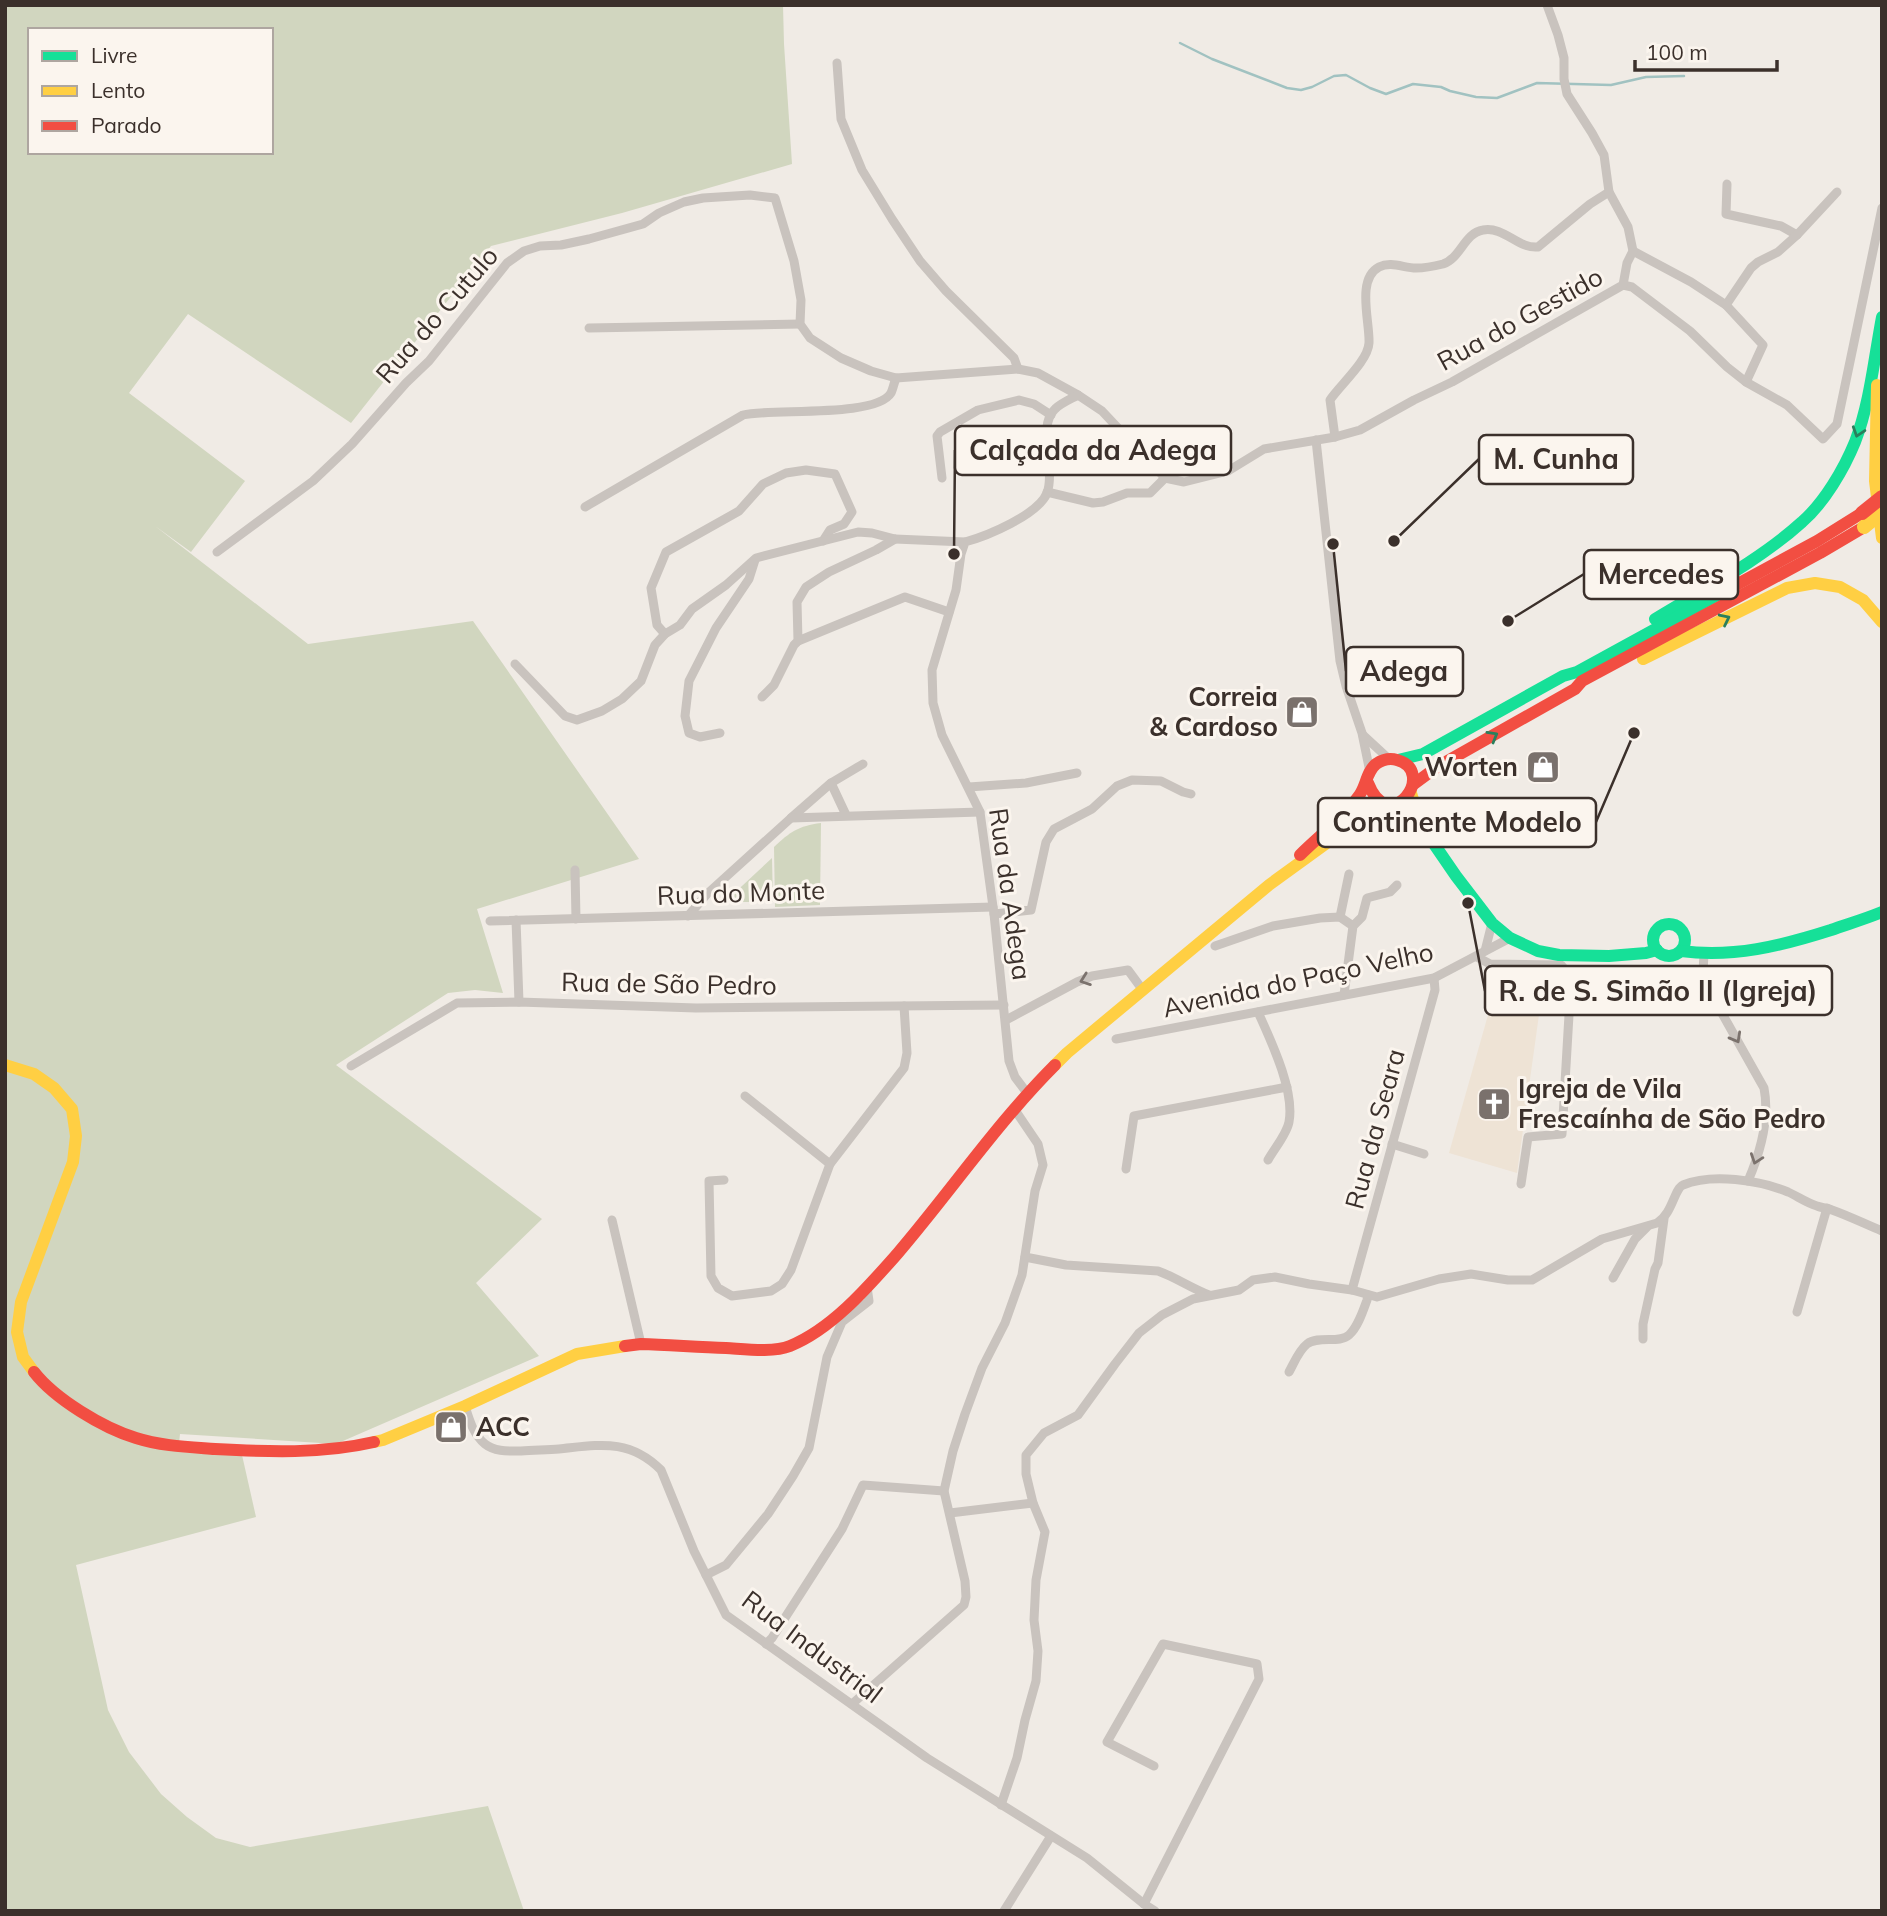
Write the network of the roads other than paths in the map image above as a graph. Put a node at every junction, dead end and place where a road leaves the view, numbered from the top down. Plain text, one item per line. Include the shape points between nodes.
1 (1547, 5) edge
2 (837, 63) dead end
3 (1727, 184) dead end
4 (1609, 192) junction
5 (1838, 192) dead end
6 (1882, 208) edge
7 (1797, 235) junction
8 (1633, 251) junction
9 (1623, 285) junction
10 (1726, 305) junction
11 (1882, 317) edge
12 (800, 324) junction
13 (589, 328) dead end
14 (1882, 349) edge
15 (1018, 369) junction
16 (896, 378) junction
17 (1746, 382) junction
18 (1078, 394) junction
19 (1051, 415) junction
20 (1335, 437) junction
21 (1316, 440) junction
22 (942, 478) dead end
23 (1165, 478) junction
24 (1047, 492) junction
25 (1882, 497) edge
26 (585, 507) dead end
27 (1882, 512) edge
28 (1863, 520) junction
29 (1882, 538) edge
30 (895, 539) junction
31 (823, 541) junction
32 (965, 542) junction
33 (217, 552) dead end
34 (756, 558) junction
35 (949, 612) junction
36 (1882, 622) edge
37 (665, 634) junction
38 (798, 641) junction
39 (515, 664) dead end
40 (1563, 677) junction
41 (1575, 689) junction
42 (762, 697) dead end
43 (720, 733) dead end
44 (1362, 733) junction
45 (1393, 759) junction
46 (863, 764) dead end
47 (1077, 774) dead end
48 (1369, 778) junction
49 (831, 783) junction
50 (969, 787) junction
51 (1412, 789) junction
52 (1191, 793) dead end
53 (1391, 804) junction
54 (980, 812) junction
55 (846, 815) junction
56 (791, 818) junction
57 (1421, 825) junction
58 (575, 870) dead end
59 (1349, 874) dead end
60 (1269, 885) junction
61 (1397, 886) dead end
62 (993, 911) junction
63 (1882, 912) edge
64 (688, 916) junction
65 (1340, 917) junction
66 (576, 919) junction
67 (516, 920) junction
68 (490, 921) dead end
69 (1492, 923) junction
70 (1353, 926) junction
71 (1510, 938) junction
72 (1656, 943) junction
73 (1683, 945) junction
74 (1215, 946) dead end
75 (1481, 954) junction
76 (1704, 954) junction
77 (1434, 978) junction
78 (1142, 989) junction
79 (1344, 995) junction
80 (519, 1002) junction
81 (1004, 1004) junction
82 (904, 1006) junction
83 (1258, 1012) junction
84 (1006, 1020) junction
85 (1116, 1039) dead end
86 (5, 1065) edge
87 (351, 1066) dead end
88 (1287, 1087) junction
89 (1027, 1093) junction
90 (745, 1096) dead end
91 (1015, 1110) junction
92 (1392, 1144) junction
93 (1424, 1154) dead end
94 (1268, 1160) dead end
95 (830, 1164) junction
96 (1126, 1169) dead end
97 (724, 1180) dead end
98 (1748, 1181) junction
99 (1521, 1184) dead end
100 (1827, 1208) junction
101 (1664, 1219) junction
102 (612, 1220) dead end
103 (1648, 1226) junction
104 (1882, 1231) edge
105 (1025, 1256) junction
106 (1613, 1278) dead end
107 (867, 1287) junction
108 (1352, 1290) junction
109 (1368, 1294) junction
110 (1210, 1296) junction
111 (1797, 1312) dead end
112 (1643, 1339) dead end
113 (641, 1344) junction
114 (1289, 1372) dead end
115 (465, 1406) junction
116 (944, 1491) junction
117 (1033, 1503) junction
118 (950, 1513) junction
119 (706, 1575) junction
120 (766, 1644) junction
121 (852, 1704) junction
122 (1154, 1766) dead end
123 (1001, 1805) junction
124 (1051, 1836) junction
125 (1144, 1904) junction
126 (1004, 1911) edge
127 (1155, 1911) edge

1 - 4 street via 1564,58 1567,94 1604,155
2 - 15 street via 841,119 868,180 920,261 1014,358
3 - 7 street via 1726,214 1781,226
4 - 8 street via 1628,227
4 - 20 street via 1538,247 1497,230 1482,230 1444,264 1391,265 1370,275 1366,286 1370,346 1330,400
5 - 7 street
6 - 17 street via 1837,424 1822,439 1787,405
7 - 10 street via 1751,268
8 - 9 street, Rua do Gestido
8 - 10 street
9 - 17 street via 1690,331
9 - 20 street, Rua do Gestido via 1452,382 1360,430
10 - 17 street via 1763,345
11 -> 40 main road via 1854,444 1833,485 1804,521 1761,554 1574,666
12 - 13 street
12 - 16 street via 810,338 841,358
12 - 33 street, Rua do Cutulo via 802,300 775,198 726,196 684,202 643,224 524,251 507,264 429,361 352,444 313,481
14 - 29 main road via 1874,430
15 - 16 street
15 - 18 street via 1038,373
16 - 26 street via 890,395 875,405 743,415
18 - 19 street
18 - 23 street via 1102,411
19 - 22 street via 1019,400 978,410 937,436
19 - 24 street via 1047,423
20 - 21 street, Rua do Gestido
21 - 23 street via 1264,449 1228,471 1184,482
21 - 44 street via 1340,661
23 - 24 street via 1150,493 1127,493 1103,502
24 - 32 street via 1017,520
25 - 28 main road, bridge
27 - 28 main road, bridge
28 - 40 main road
28 - 41 main road via 1820,553 1582,681
30 - 31 street via 858,532
30 - 32 street
30 - 38 street via 806,587 797,602
31 - 34 street
31 - 37 street via 852,512 835,474 806,470 763,484 739,511 666,552 651,588 657,625
32 - 35 street, Rua da Adega
34 - 37 street
34 - 43 street via 749,579 716,628 689,681 685,716 689,733 699,737
35 - 38 street via 905,597
35 - 50 street, Rua da Adega via 932,670 933,703
41 -> 36 main road via 1787,588 1815,583 1840,587 1863,600
37 - 39 street via 655,645 641,681 603,711 577,720 565,716
38 - 42 street via 774,685
40 - 45 main road via 1423,754
51 -> 41 main road via 1437,767
44 - 45 street
44 - 48 street
45 - 48 main road via 1377,763
45 - 51 main road via 1410,769
46 - 49 street
47 - 50 street
48 - 53 main road via 1373,797
48 - 60 main road via 1359,797
49 - 55 street
49 - 56 street
50 - 54 street, Rua da Adega
51 - 53 main road via 1402,802
51 - 57 main road
52 - 62 street, Rua do Monte via 1161,781 1132,780 1117,786 1092,809 1054,830 1046,842 1031,910
53 - 57 main road
53 - 60 main road via 1371,811
54 - 55 street
54 - 62 street, Rua da Adega
55 - 56 street
56 - 64 street
57 - 69 main road
58 - 66 street
59 - 65 street
60 - 78 main road
61 - 70 street via 1367,898 1362,917
62 - 64 street, Rua do Monte
62 - 81 street, Rua da Adega
63 - 76 main road via 1790,943
64 - 66 street, Rua do Monte
65 - 70 street
65 - 74 street via 1273,926
66 - 67 street, Rua do Monte
67 - 68 street, Rua do Monte
67 - 80 street
69 - 71 main road
69 - 75 street
70 - 79 street
71 - 72 main road via 1559,955 1631,954
71 - 75 street, Avenida do Paço Velho
72 - 73 main road via 1669,956
72 - 73 main road via 1661,927 1670,925 1680,929
73 - 76 main road
75 - 77 street, Avenida do Paço Velho
75 - 99 street via 1490,964 1561,965 1571,981 1562,1134 1528,1137
76 -> 98 street via 1703,972 1767,1101 1762,1142
77 - 79 street, Avenida do Paço Velho
77 - 92 street, Rua da Seara via 1435,989
78 -> 84 street via 1128,970 1092,976
78 - 89 main road
79 - 83 street, Avenida do Paço Velho
80 - 82 street, Rua de São Pedro via 696,1008
80 - 87 street, Rua de São Pedro via 457,1003
81 - 82 street, Rua de São Pedro
81 - 84 street, Rua da Adega
82 - 95 street via 904,1068
83 - 85 street, Avenida do Paço Velho
83 - 88 street
84 - 89 street, Rua da Adega via 1009,1060
86 - 115 main road via 34,1074 72,1109 73,1162 21,1302 17,1332 23,1357 65,1400 136,1438 187,1447 301,1451 383,1440
88 - 94 street via 1289,1124
88 - 96 street via 1134,1116
89 - 91 main road
90 - 95 street
91 - 105 street via 1038,1144 1043,1165
91 - 107 main road
92 - 93 street
92 - 108 street, Rua da Seara
95 - 97 street via 791,1270 771,1291 732,1296 711,1276 709,1181
98 - 100 street
98 - 101 street via 1713,1179 1681,1186
100 - 104 street
100 - 111 street
101 - 103 street
101 - 112 street
102 - 113 street
103 - 106 street via 1635,1239
103 - 109 street via 1602,1239 1532,1280 1471,1274 1377,1297
105 - 110 street via 1066,1265 1158,1271
105 - 116 street via 1005,1323 965,1414
107 - 113 main road via 818,1331 788,1347 757,1350
107 - 119 street via 869,1301 842,1322 827,1357 809,1448 747,1541 726,1565
108 - 109 street
108 - 110 street via 1275,1277
109 - 114 street via 1352,1333 1307,1344
110 - 117 street via 1183,1304 1147,1327 1078,1415 1050,1429 1035,1443 1026,1455
113 - 115 main road via 577,1354
115 - 119 street, Rua Industrial via 471,1425 485,1444 502,1451 611,1445 655,1464
116 - 118 street
116 - 120 street via 863,1485 842,1529
117 - 118 street
117 - 123 street via 1045,1532 1036,1580 1036,1681
118 - 121 street via 965,1581 964,1605
119 - 120 street, Rua Industrial via 726,1615
120 - 121 street, Rua Industrial
121 - 123 street, Rua Industrial
122 - 125 street via 1107,1742 1163,1644 1256,1664 1259,1679
123 - 124 street, Rua Industrial
124 - 125 street, Rua Industrial
124 - 126 street
125 - 127 street, Rua Industrial

